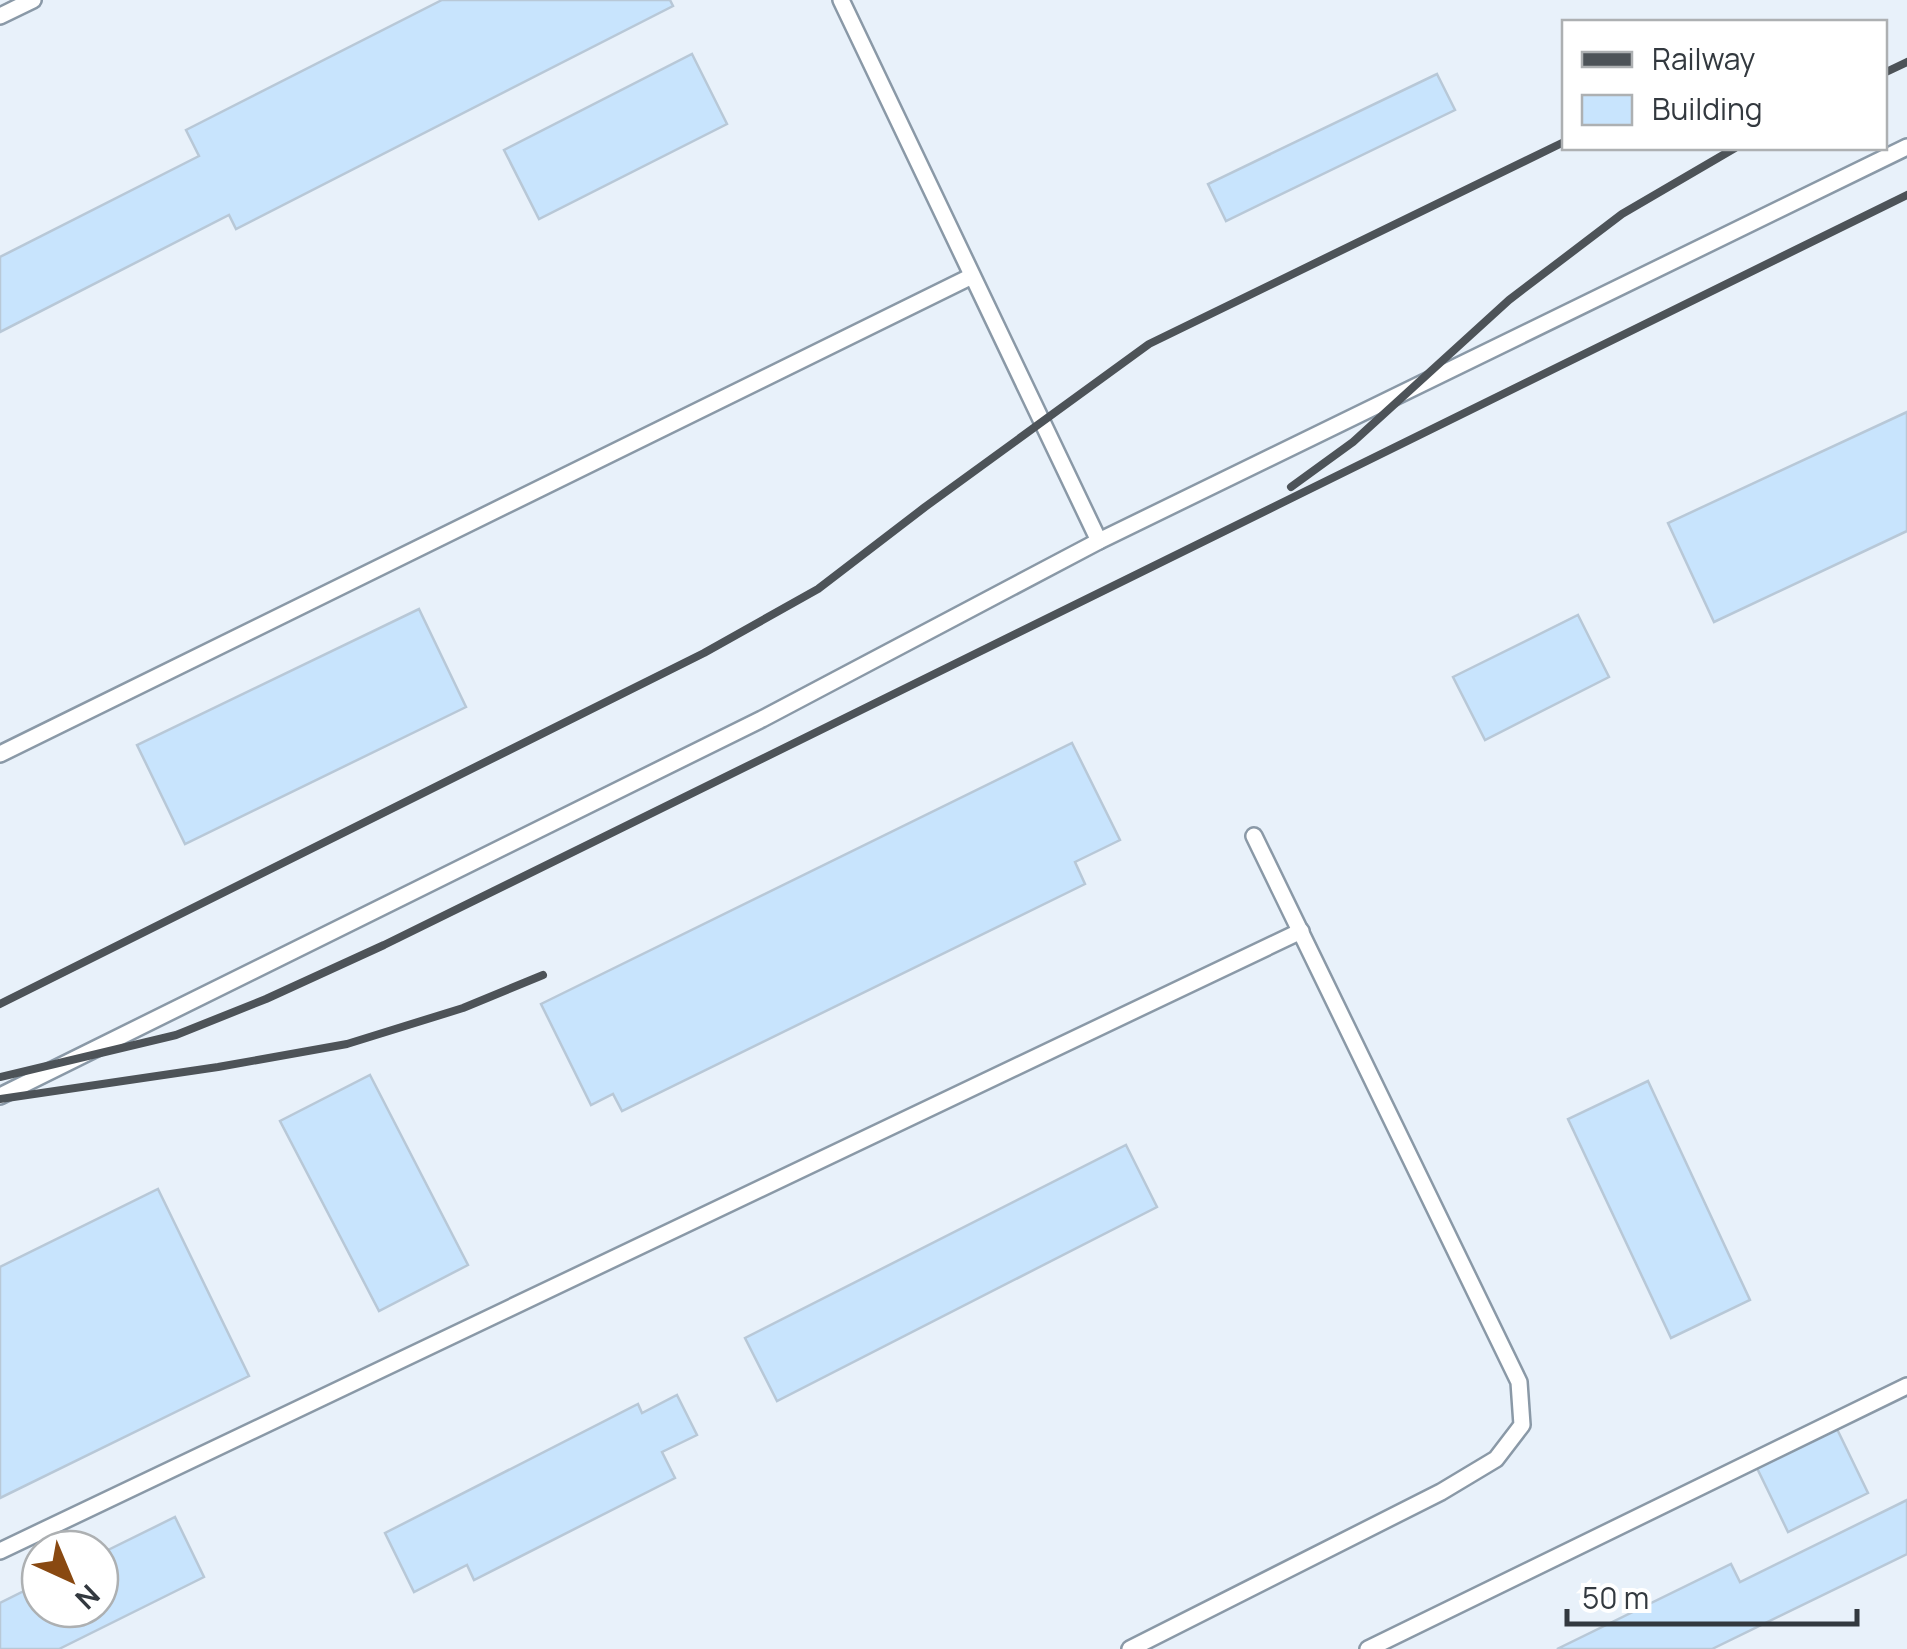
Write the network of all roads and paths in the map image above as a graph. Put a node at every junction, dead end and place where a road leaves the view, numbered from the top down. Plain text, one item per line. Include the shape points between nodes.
1 (33, 0) edge
2 (841, 0) edge
3 (0, 16) edge
4 (1907, 147) edge
5 (972, 276) junction
6 (1099, 541) junction
7 (0, 754) edge
8 (1254, 836) dead end
9 (1301, 932) junction
10 (0, 1096) edge
11 (1907, 1386) edge
12 (0, 1551) edge
13 (1130, 1649) edge
14 (1368, 1649) edge

1 - 3 lane
2 - 5 lane
4 - 6 lane
5 - 6 lane
5 - 7 lane
6 - 10 lane via 762,719
8 - 9 lane
9 - 12 lane
9 - 13 lane via 1520,1382 1522,1424 1496,1459 1441,1492
11 - 14 lane

